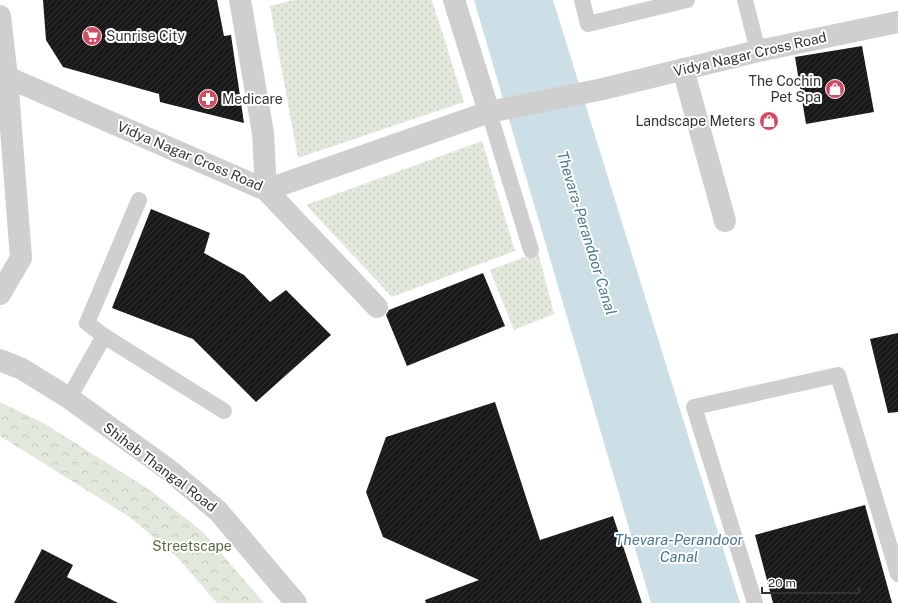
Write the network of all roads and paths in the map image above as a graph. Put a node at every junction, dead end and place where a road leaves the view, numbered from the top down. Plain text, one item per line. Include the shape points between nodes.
1 (240, 0) edge
2 (454, 0) edge
3 (582, 0) edge
4 (687, 0) edge
5 (745, 0) edge
6 (0, 16) edge
7 (898, 22) edge
8 (758, 51) junction
9 (683, 69) junction
10 (7, 77) junction
11 (489, 112) junction
12 (266, 190) junction
13 (139, 200) dead end
14 (725, 221) dead end
15 (531, 250) dead end
16 (0, 294) edge
17 (378, 308) dead end
18 (104, 336) junction
19 (0, 360) edge
20 (69, 398) junction
21 (224, 411) dead end
22 (898, 574) edge
23 (296, 603) edge
24 (755, 603) edge

1 - 12 street via 263,134
2 - 11 street
3 - 4 lane via 588,24
5 - 8 lane
6 - 10 street
7 - 8 street, Vidya Nagar Cross Road
8 - 9 street, Vidya Nagar Cross Road
9 - 11 street, Vidya Nagar Cross Road via 603,89
9 - 14 street
10 - 12 street, Vidya Nagar Cross Road
10 - 16 street via 21,258
11 - 12 street, Vidya Nagar Cross Road
11 - 15 lane
12 - 17 street
13 - 18 lane via 87,323
18 - 20 lane
18 - 21 lane
19 - 20 street, Shihab Thangal Road via 22,369
20 - 23 street, Shihab Thangal Road via 169,470 218,511
22 - 24 lane via 838,375 694,407

